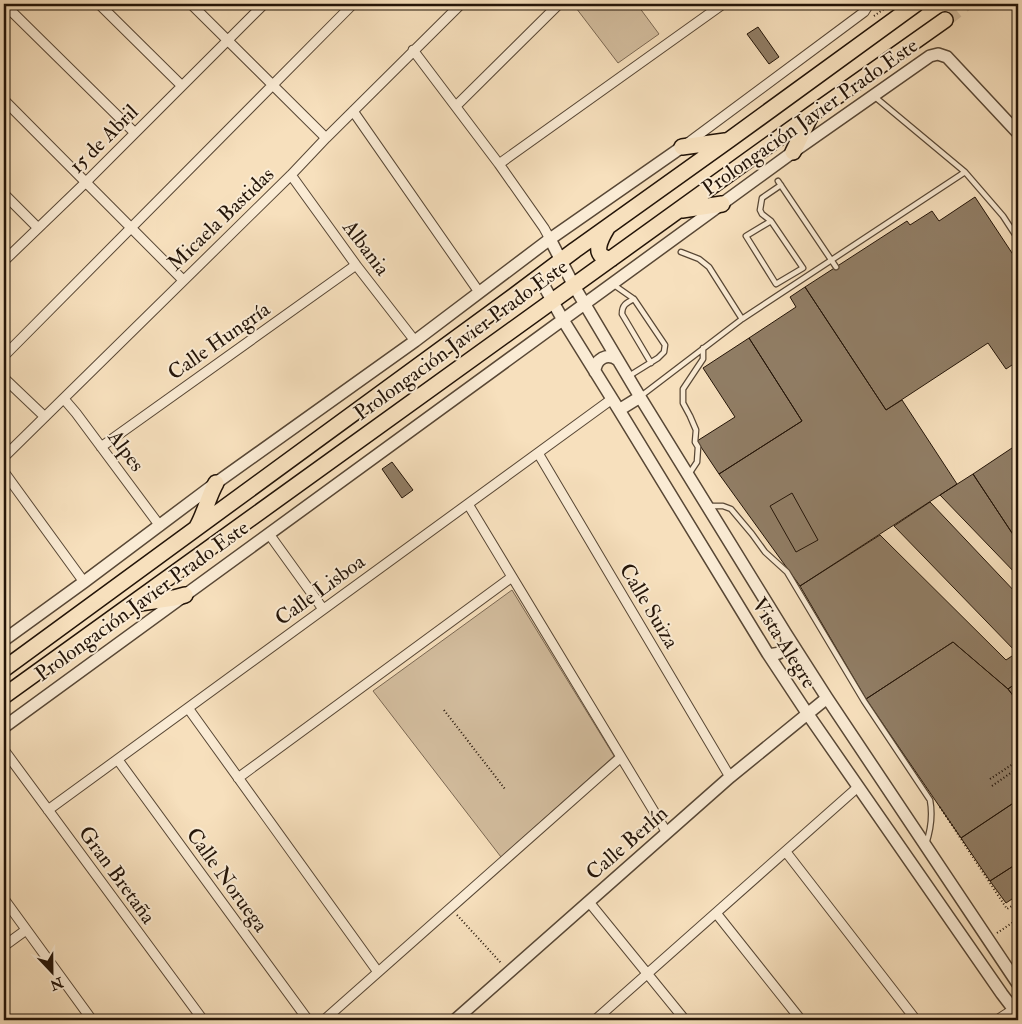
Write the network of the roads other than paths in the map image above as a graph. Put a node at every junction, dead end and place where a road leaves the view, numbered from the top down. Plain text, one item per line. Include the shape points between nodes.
1 (4, 4) edge
2 (99, 4) edge
3 (191, 4) edge
4 (264, 4) edge
5 (353, 4) edge
6 (460, 4) edge
7 (559, 4) edge
8 (723, 4) edge
9 (869, 4) edge
10 (916, 4) edge
11 (944, 20) tunnel mouth
12 (228, 41) junction
13 (413, 50) junction
14 (272, 85) junction
15 (182, 86) junction
16 (873, 96) junction
17 (4, 100) edge
18 (456, 106) junction
19 (353, 111) junction
20 (812, 114) junction
21 (135, 133) junction
22 (1018, 133) edge
23 (326, 138) junction
24 (729, 140) junction
25 (682, 147) junction
26 (793, 152) junction
27 (499, 164) junction
28 (965, 172) junction
29 (291, 175) junction
30 (85, 182) junction
31 (4, 194) edge
32 (722, 204) junction
33 (678, 211) junction
34 (771, 221) junction
35 (608, 226) junction
36 (38, 228) junction
37 (131, 228) junction
38 (550, 239) junction
39 (1018, 239) edge
40 (681, 252) dead end
41 (611, 259) junction
42 (832, 260) junction
43 (4, 261) edge
44 (561, 261) junction
45 (356, 265) junction
46 (836, 267) dead end
47 (539, 277) junction
48 (183, 280) junction
49 (612, 284) junction
50 (574, 286) junction
51 (479, 292) junction
52 (634, 299) junction
53 (552, 301) junction
54 (585, 304) junction
55 (742, 319) junction
56 (563, 320) junction
57 (415, 341) junction
58 (703, 348) junction
59 (4, 356) edge
60 (618, 360) junction
61 (651, 363) junction
62 (595, 372) junction
63 (628, 377) junction
64 (4, 378) edge
65 (640, 397) junction
66 (64, 398) junction
67 (612, 399) junction
68 (619, 410) junction
69 (45, 417) junction
70 (101, 447) junction
71 (538, 453) junction
72 (4, 457) edge
73 (4, 472) edge
74 (688, 475) junction
75 (216, 483) junction
76 (468, 504) junction
77 (707, 506) junction
78 (160, 526) junction
79 (197, 527) junction
80 (268, 534) junction
81 (512, 577) junction
82 (84, 582) junction
83 (185, 595) junction
84 (129, 605) junction
85 (323, 610) junction
86 (786, 634) junction
87 (4, 640) edge
88 (768, 654) junction
89 (4, 668) edge
90 (4, 696) edge
91 (827, 698) junction
92 (188, 708) junction
93 (806, 713) junction
94 (4, 727) edge
95 (4, 750) edge
96 (621, 757) junction
97 (118, 760) junction
98 (730, 777) junction
99 (238, 778) junction
100 (858, 787) junction
101 (48, 810) junction
102 (667, 833) junction
103 (925, 845) junction
104 (786, 852) junction
105 (4, 899) edge
106 (589, 902) junction
107 (716, 913) junction
108 (26, 930) junction
109 (4, 946) edge
110 (378, 972) junction
111 (647, 974) junction
112 (1018, 984) edge
113 (1016, 1012) edge
114 (92, 1020) edge
115 (203, 1020) edge
116 (308, 1020) edge
117 (324, 1020) edge
118 (455, 1020) edge
119 (595, 1020) edge
120 (686, 1020) edge
121 (801, 1020) edge
122 (916, 1020) edge
123 (997, 1020) edge

1 - 21 street
2 - 15 street
3 - 12 street
4 - 12 street, 15 de Abril
5 - 14 street
6 - 13 street, Micaela Bastidas
7 - 18 street
8 - 27 street
9 - 25 street, Prolongación Javier Prado Este via 864,12
10 - 24 main road, Prolongación Javier Prado Este
11 - 20 main road, Prolongación Javier Prado Este
12 - 14 street
12 - 15 street, 15 de Abril
13 - 18 street
13 - 19 street, Micaela Bastidas
14 - 23 street
14 - 37 street
15 - 21 street, 15 de Abril
16 - 22 street, Prolongación Javier Prado Este via 930,56 938,54 947,57
16 - 26 street, Prolongación Javier Prado Este
16 - 28 lane
17 - 30 street
18 - 27 street
19 - 23 street, Micaela Bastidas
19 - 51 street
20 - 26 main road
20 - 33 main road, Prolongación Javier Prado Este
21 - 30 street, 15 de Abril
23 - 29 street, Micaela Bastidas
24 - 25 main road
24 - 35 main road, Prolongación Javier Prado Este
25 - 38 street, Prolongación Javier Prado Este
26 - 32 street, Prolongación Javier Prado Este
27 - 38 street
28 - 39 lane via 1003,216
28 - 42 lane
29 - 45 street, Albania
29 - 48 street, Micaela Bastidas
30 - 36 street, 15 de Abril
30 - 37 street
31 - 36 street
32 - 33 main road
32 - 49 street, Prolongación Javier Prado Este
33 - 41 main road, Prolongación Javier Prado Este
34 - 34 lane via 746,236 776,284 803,268
34 - 42 lane via 760,210 762,198 780,183
35 - 41 main road via 599,248 601,255
35 - 44 main road, Prolongación Javier Prado Este
36 - 43 street, 15 de Abril
37 - 48 street
37 - 59 street
38 - 44 street, Vista Alegre
38 - 51 street, Prolongación Javier Prado Este
40 - 55 lane via 699,259 709,268
41 - 50 main road, Prolongación Javier Prado Este
42 - 46 lane
42 - 55 lane
44 - 47 main road, Prolongación Javier Prado Este
44 - 50 street, Vista Alegre
45 - 57 street, Albania
45 - 70 street, Calle Hungría
47 - 53 street, Vista Alegre
47 - 79 main road, Prolongación Javier Prado Este
48 - 66 street, Micaela Bastidas
49 - 52 lane
49 - 54 street, Prolongación Javier Prado Este
50 - 53 main road, Prolongación Javier Prado Este
50 - 54 street, Vista Alegre
51 - 57 street, Prolongación Javier Prado Este
52 - 61 lane via 622,308 622,314
52 - 61 lane via 665,345 664,352
53 - 56 street, Vista Alegre
53 - 84 main road, Prolongación Javier Prado Este
54 - 56 street, Prolongación Javier Prado Este
54 - 60 street, Vista Alegre
55 - 58 lane
56 - 62 street, Vista Alegre
56 - 80 street, Prolongación Javier Prado Este
57 - 75 street, Prolongación Javier Prado Este
58 - 65 lane
58 - 74 lane via 703,359 683,389 683,403 696,430 698,447 697,462
60 - 62 street via 608,356 601,359
60 - 63 street, Vista Alegre
61 - 63 lane
62 - 67 street, Vista Alegre
63 - 65 street, Vista Alegre
64 - 69 street
65 - 68 street
65 - 74 street, Vista Alegre
66 - 69 street, Micaela Bastidas
66 - 70 street, Alpes
67 - 68 street, Vista Alegre
67 - 71 street, Calle Lisboa
68 - 88 street, Vista Alegre
69 - 72 street, Micaela Bastidas
70 - 78 street, Alpes
71 - 76 street, Calle Lisboa
71 - 98 street, Calle Suiza
73 - 82 street
74 - 77 street, Vista Alegre
75 - 78 street, Prolongación Javier Prado Este
75 - 79 main road
76 - 81 street
76 - 85 street, Calle Lisboa
77 - 86 street, Vista Alegre
77 - 103 lane via 731,509 765,552 787,572 864,701 930,800 932,824
78 - 82 street, Prolongación Javier Prado Este
79 - 89 main road, Prolongación Javier Prado Este
80 - 83 street, Prolongación Javier Prado Este
80 - 85 street
81 - 96 street
81 - 99 street
82 - 87 street, Prolongación Javier Prado Este
83 - 84 main road
83 - 94 street, Prolongación Javier Prado Este
84 - 90 main road, Prolongación Javier Prado Este
85 - 92 street, Calle Lisboa
86 - 88 street via 784,650
86 - 91 street, Vista Alegre
88 - 93 street, Vista Alegre
91 - 93 street, Calle Berlín
91 - 103 street, Vista Alegre
92 - 97 street, Calle Lisboa
92 - 99 street
93 - 98 street, Calle Berlín
93 - 100 street, Vista Alegre
95 - 101 street, Gran Bretaña
96 - 102 street
96 - 110 street
97 - 101 street, Calle Lisboa
97 - 116 street, Calle Noruega
98 - 102 street, Calle Berlín
99 - 110 street
100 - 104 street
100 - 113 street, Vista Alegre
101 - 115 street, Gran Bretaña
102 - 106 street, Calle Berlín
103 - 112 street, Vista Alegre
104 - 107 street
104 - 122 street
105 - 108 street
106 - 111 street
106 - 118 street, Calle Berlín
107 - 111 street
107 - 121 street
108 - 109 street
108 - 114 street
110 - 117 street
111 - 119 street
111 - 120 street
113 - 123 street

